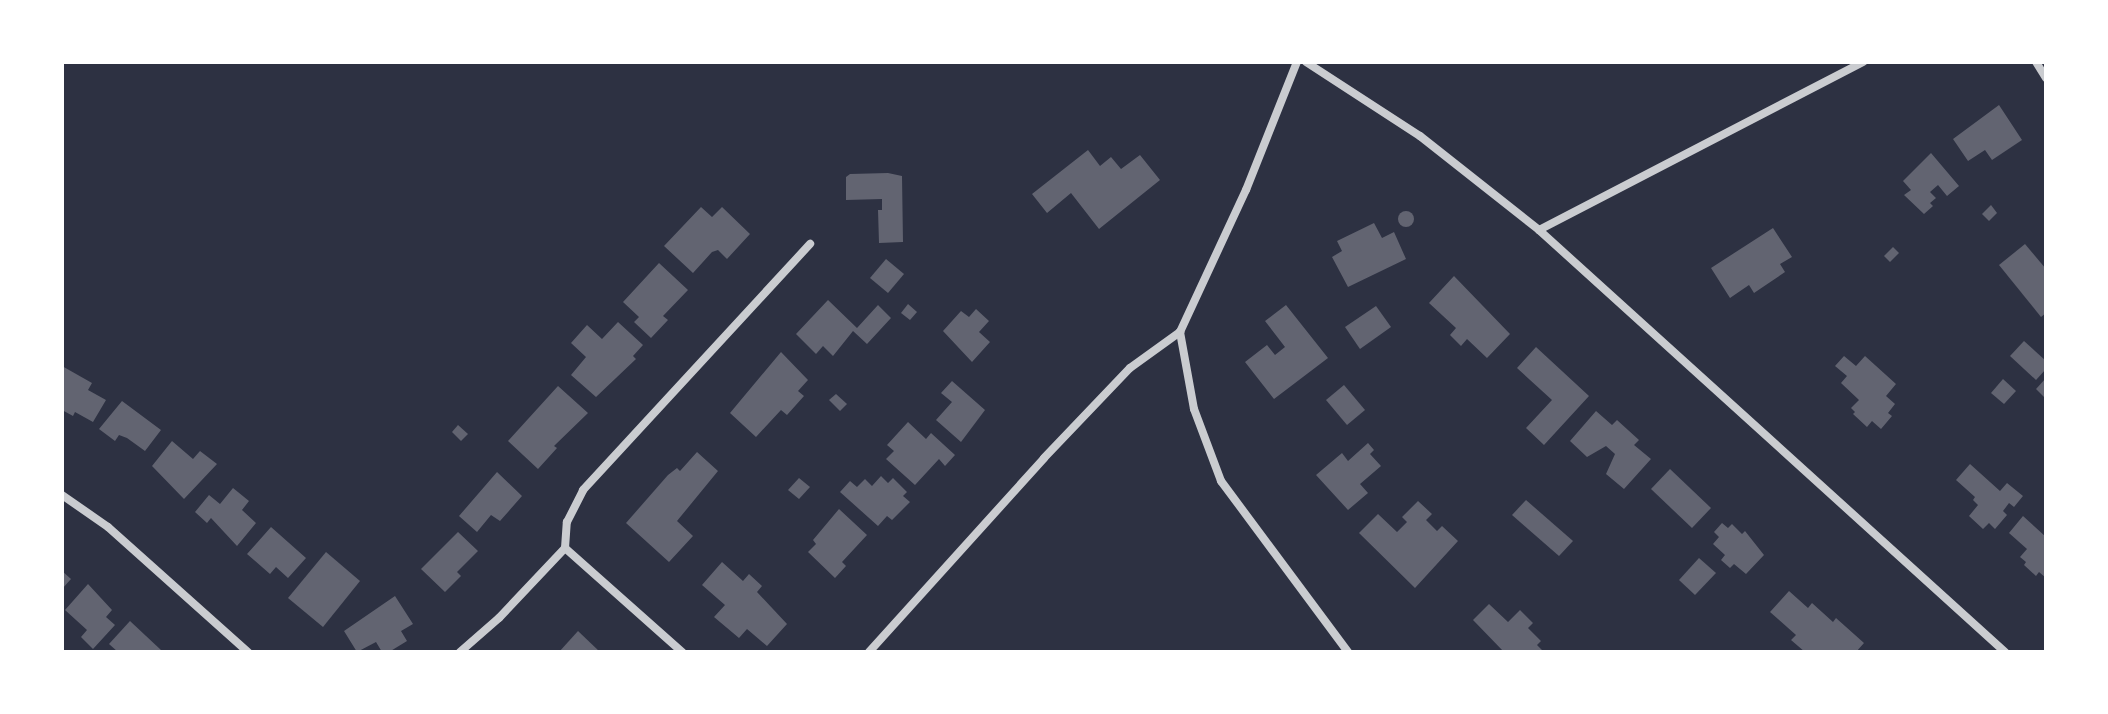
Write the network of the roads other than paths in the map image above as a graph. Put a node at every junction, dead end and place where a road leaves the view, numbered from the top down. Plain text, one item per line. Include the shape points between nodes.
1 (1297, 62) edge
2 (1306, 62) edge
3 (1863, 62) edge
4 (2036, 62) edge
5 (2046, 78) edge
6 (1539, 230) junction
7 (810, 244) dead end
8 (1180, 332) junction
9 (62, 495) edge
10 (565, 548) junction
11 (248, 652) edge
12 (460, 652) edge
13 (682, 652) edge
14 (869, 652) edge
15 (1348, 652) edge
16 (2005, 652) edge

1 - 8 street via 1246,190
2 - 6 street via 1420,136
3 - 6 street
4 - 5 street
6 - 16 street
7 - 10 street via 583,490 567,522
8 - 14 street via 1130,368
8 - 15 street via 1194,409 1221,481
9 - 11 street via 108,527
10 - 12 street
10 - 13 street

